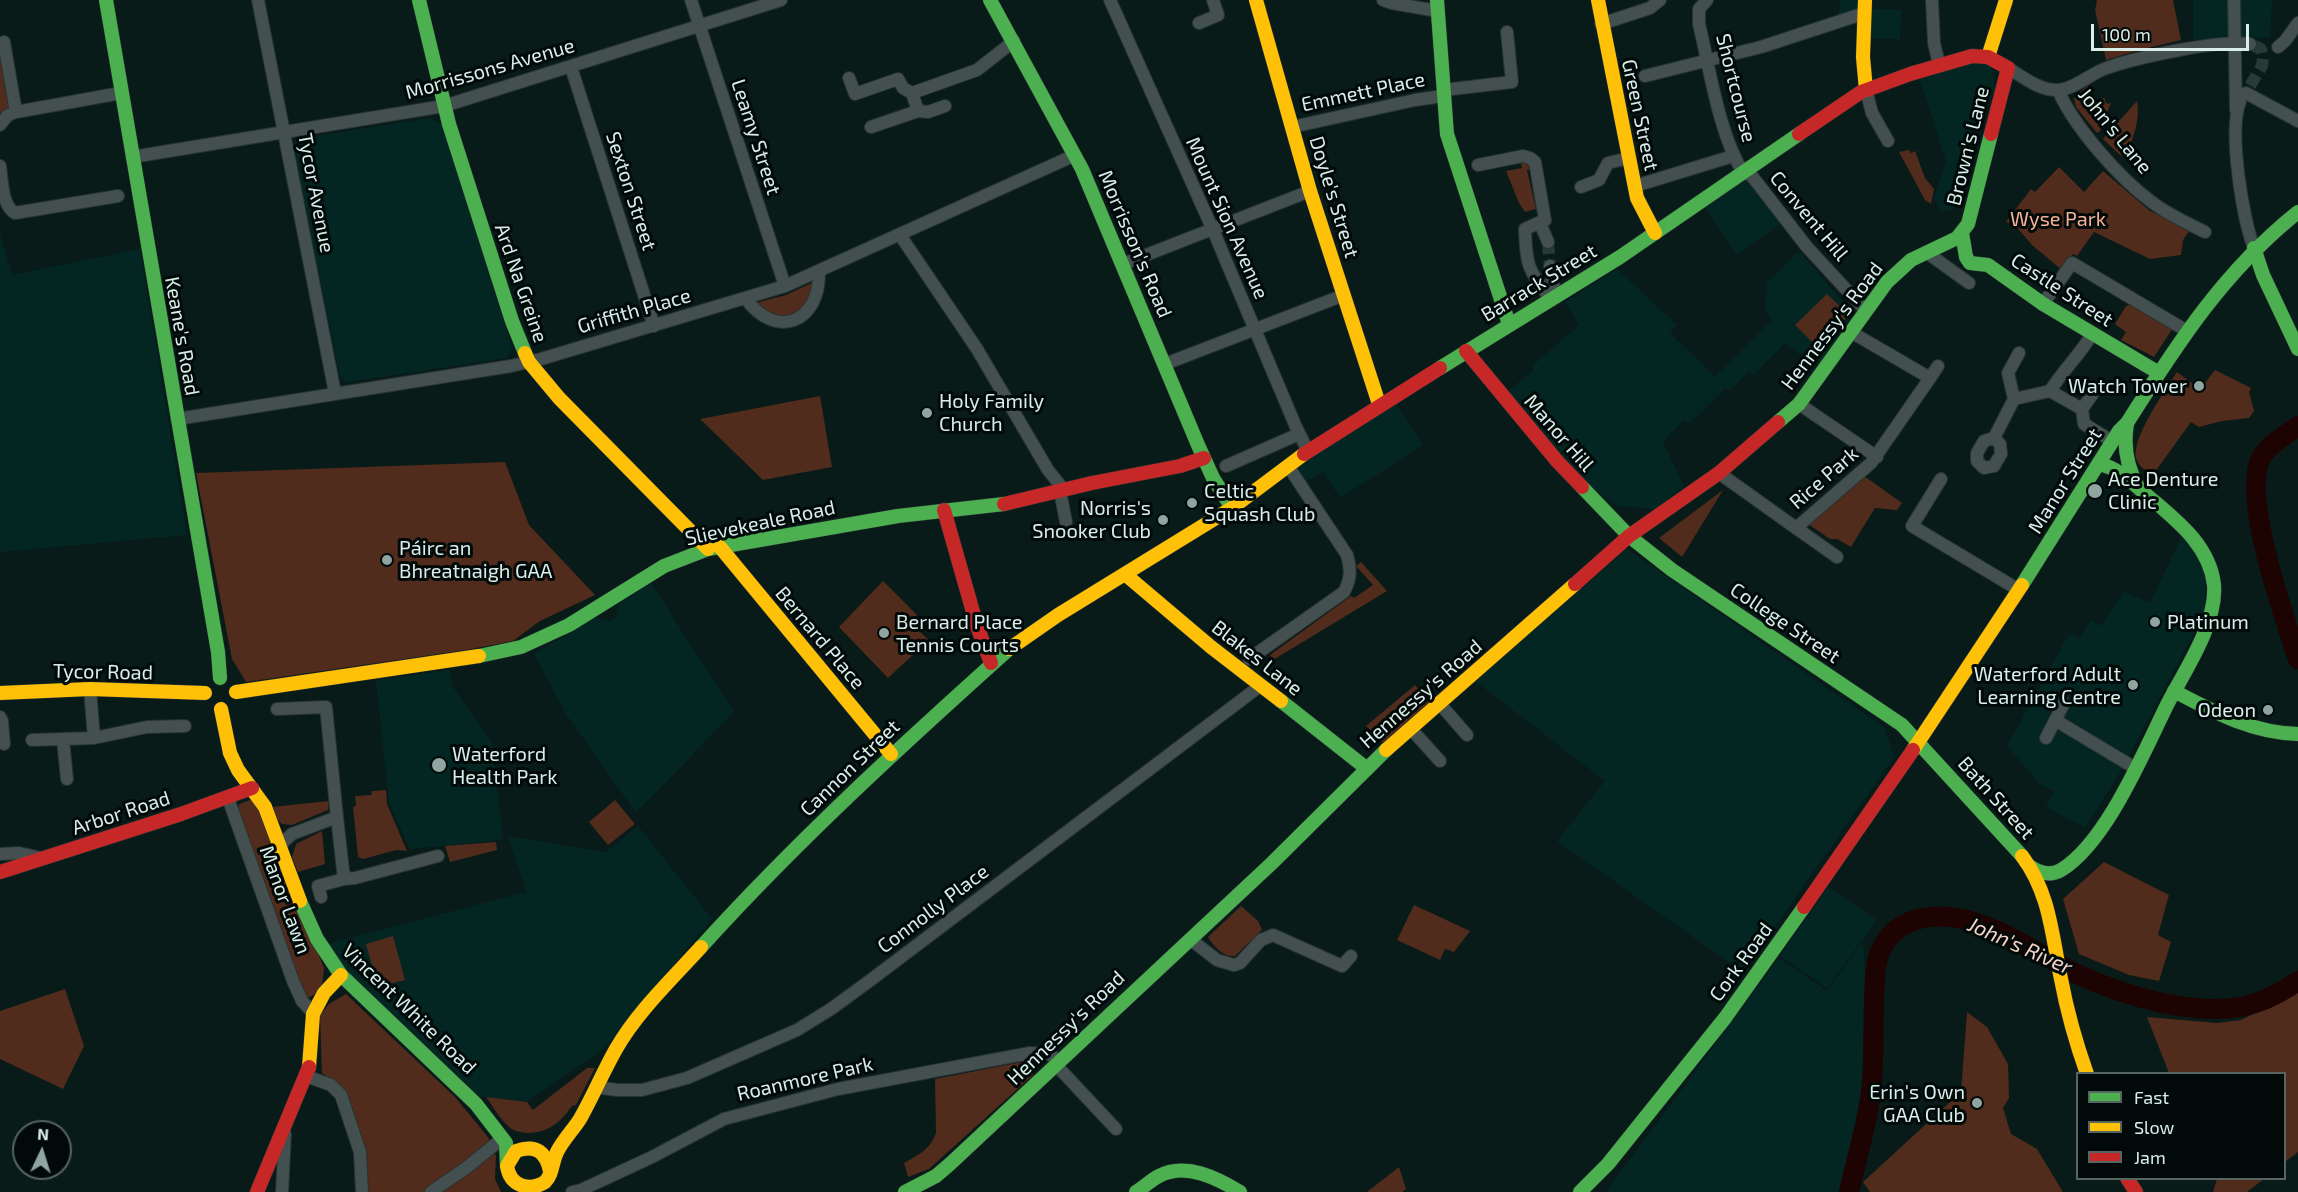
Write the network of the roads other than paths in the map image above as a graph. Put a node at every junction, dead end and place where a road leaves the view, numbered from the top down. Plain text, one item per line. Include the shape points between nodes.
1 (106, 0) edge
2 (258, 0) edge
3 (419, 0) edge
4 (691, 0) edge
5 (781, 0) edge
6 (990, 0) edge
7 (1110, 0) edge
8 (1213, 0) edge
9 (1256, 0) edge
10 (1383, 0) edge
11 (1598, 0) edge
12 (1660, 0) edge
13 (1932, 0) edge
14 (2006, 0) edge
15 (2234, 0) edge
16 (1703, 4) edge
17 (1437, 5) edge
18 (1865, 6) edge
19 (1199, 23) dead end
20 (2298, 23) edge
21 (1601, 24) junction
22 (699, 26) junction
23 (1507, 32) dead end
24 (4, 42) dead end
25 (1014, 42) junction
26 (2234, 42) junction
27 (2250, 44) dead end
28 (2278, 46) dead end
29 (1988, 57) junction
30 (1708, 61) junction
31 (1939, 64) junction
32 (572, 67) junction
33 (2008, 68) junction
34 (1645, 76) dead end
35 (849, 78) dead end
36 (1866, 90) junction
37 (2058, 90) junction
38 (121, 93) junction
39 (912, 93) junction
40 (1443, 93) junction
41 (2241, 103) junction
42 (444, 106) junction
43 (945, 106) dead end
44 (918, 111) junction
45 (16, 112) junction
46 (2298, 121) edge
47 (0, 124) edge
48 (1292, 127) junction
49 (871, 128) dead end
50 (284, 134) junction
51 (1888, 141) dead end
52 (1076, 155) junction
53 (1733, 156) junction
54 (132, 157) junction
55 (1629, 158) junction
56 (1478, 165) dead end
57 (0, 166) edge
58 (1746, 173) junction
59 (1635, 186) junction
60 (1581, 187) dead end
61 (1310, 191) junction
62 (118, 196) dead end
63 (2298, 212) edge
64 (1540, 223) junction
65 (1213, 230) junction
66 (2205, 232) dead end
67 (1655, 233) junction
68 (1962, 233) junction
69 (900, 235) junction
70 (1548, 242) tunnel mouth
71 (2254, 248) junction
72 (1926, 252) junction
73 (1123, 264) junction
74 (1550, 266) tunnel mouth
75 (819, 272) junction
76 (1969, 283) dead end
77 (785, 286) junction
78 (1344, 296) junction
79 (1555, 297) junction
80 (746, 299) junction
81 (2043, 304) junction
82 (1866, 311) junction
83 (1509, 324) junction
84 (654, 326) junction
85 (1255, 330) junction
86 (2187, 331) junction
87 (1851, 332) junction
88 (2092, 334) junction
89 (2298, 350) edge
90 (1466, 351) junction
91 (2019, 353) dead end
92 (529, 362) junction
93 (1165, 364) junction
94 (1938, 366) dead end
95 (2159, 374) junction
96 (1930, 378) junction
97 (2050, 391) junction
98 (335, 393) junction
99 (2092, 395) dead end
100 (2014, 399) junction
101 (1379, 404) junction
102 (1799, 404) junction
103 (2082, 409) junction
104 (177, 419) junction
105 (2127, 423) junction
106 (1299, 434) junction
107 (1994, 438) dead end
108 (2112, 441) junction
109 (1308, 451) junction
110 (1877, 457) junction
111 (1204, 458) junction
112 (2099, 464) junction
113 (1226, 466) dead end
114 (1288, 466) junction
115 (1719, 472) junction
116 (1941, 479) dead end
117 (1062, 490) junction
118 (2142, 493) junction
119 (1232, 508) junction
120 (944, 510) junction
121 (1066, 522) dead end
122 (1796, 528) junction
123 (1629, 536) junction
124 (714, 548) junction
125 (1837, 556) dead end
126 (1126, 575) junction
127 (2019, 590) junction
128 (1249, 659) dead end
129 (991, 663) junction
130 (220, 678) junction
131 (1260, 686) junction
132 (90, 689) junction
133 (236, 692) junction
134 (2174, 692) junction
135 (0, 693) edge
136 (205, 693) junction
137 (2064, 703) dead end
138 (1440, 704) junction
139 (221, 709) junction
140 (277, 709) dead end
141 (0, 717) edge
142 (2055, 720) junction
143 (185, 726) dead end
144 (1411, 729) junction
145 (2298, 734) edge
146 (1467, 735) dead end
147 (94, 738) junction
148 (2046, 738) dead end
149 (32, 740) dead end
150 (63, 740) junction
151 (1919, 742) junction
152 (4, 744) dead end
153 (891, 754) junction
154 (1440, 761) dead end
155 (1366, 768) junction
156 (2135, 768) junction
157 (67, 779) dead end
158 (252, 788) junction
159 (228, 798) junction
160 (337, 817) junction
161 (278, 839) junction
162 (0, 854) edge
163 (438, 856) dead end
164 (42, 858) junction
165 (2031, 867) junction
166 (2064, 868) junction
167 (0, 872) edge
168 (344, 879) junction
169 (318, 886) dead end
170 (2048, 914) junction
171 (1190, 939) junction
172 (1351, 956) dead end
173 (341, 975) junction
174 (312, 1012) junction
175 (1058, 1063) junction
176 (2086, 1072) edge
177 (306, 1076) junction
178 (596, 1087) junction
179 (285, 1124) junction
180 (1116, 1129) dead end
181 (570, 1133) junction
182 (503, 1138) junction
183 (528, 1148) junction
184 (1608, 1164) junction
185 (507, 1166) junction
186 (550, 1171) junction
187 (933, 1186) edge
188 (517, 1188) edge
189 (539, 1189) edge
190 (257, 1192) edge
191 (282, 1192) edge
192 (362, 1192) edge
193 (431, 1192) edge
194 (572, 1192) edge
195 (905, 1192) edge
196 (1136, 1192) edge
197 (1240, 1192) edge
198 (1580, 1192) edge
199 (1592, 1192) edge

1 - 38 street, Keane's Road
2 - 50 street, Tycor Avenue
3 - 42 street, Ard Na Greine
4 - 22 street, Leamy Street
5 - 22 street, Morrissons Avenue
6 - 25 street, Morrisson's Road
7 - 65 street, Mount Sion Avenue
8 - 19 street via 1218,15
9 - 48 street, Doyle's Street
10 - 17 street
11 - 21 street, Green Street
12 - 21 street via 1650,8
13 - 31 street
14 - 29 street
15 - 26 street
16 - 30 street, Shortcourse via 1698,19
17 - 40 street
18 - 30 street via 1790,38
18 - 36 street
20 - 28 street
21 - 55 street, Green Street
22 - 32 street, Morrissons Avenue
22 - 77 street, Leamy Street
23 - 40 street, Emmett Place via 1512,82
24 - 45 street
25 - 39 street via 977,70
25 - 52 street, Morrisson's Road
26 - 27 street
26 - 37 street via 2115,65
26 - 41 street via 2235,106
29 - 31 street, Barrack Street via 1972,56
29 - 33 street
30 - 34 street
30 - 53 street, Shortcourse
31 - 36 street, Barrack Street
32 - 42 street, Morrissons Avenue
32 - 84 street, Sexton Street
33 - 37 street via 2036,84
33 - 68 street, Brown's Lane via 1986,160
35 - 39 street via 855,94 898,79
36 - 51 street via 1872,113
36 - 58 street, Barrack Street
37 - 66 street, John's Lane via 2078,123 2129,183 2160,208
38 - 45 street
38 - 54 street, Keane's Road
39 - 44 street
40 - 48 street, Emmett Place
40 - 83 street via 1448,137
41 - 46 street
41 - 71 street via 2241,199
42 - 50 street, Morrissons Avenue
42 - 92 street, Ard Na Greine via 509,312
43 - 44 street
44 - 49 street
45 - 47 street
48 - 61 street, Doyle's Street
50 - 54 street, Morrissons Avenue
50 - 98 street, Tycor Avenue
52 - 69 street, Griffith Place
52 - 73 street, Morrisson's Road
53 - 58 street, Shortcourse
53 - 59 street
54 - 104 street, Keane's Road
55 - 59 street, Green Street
55 - 60 street via 1608,163 1599,180
56 - 64 street via 1523,156 1535,162 1545,215
57 - 62 street via 7,204 15,213
58 - 67 street, Barrack Street
58 - 82 street, Convent Hill via 1807,248
59 - 67 street, Green Street via 1641,208
61 - 65 street
61 - 78 street, Doyle's Street
63 - 71 street, Manor Street
64 - 70 street
64 - 79 street via 1525,229 1528,268
65 - 73 street
65 - 85 street, Mount Sion Avenue
67 - 79 street, Barrack Street
68 - 72 street, Hennessy's Road
68 - 81 street, Castle Street via 1967,261 1988,265
69 - 75 street, Griffith Place
69 - 117 street via 968,335
71 - 86 street, Manor Street
71 - 89 street
72 - 76 street
72 - 82 street, Hennessy's Road via 1900,269
73 - 93 street, Morrisson's Road
74 - 79 street
75 - 77 street, Griffith Place
75 - 80 street via 815,302 805,315 795,319 765,317
77 - 80 street, Griffith Place
78 - 85 street
78 - 101 street, Doyle's Street
79 - 83 street, Barrack Street
80 - 84 street, Griffith Place
81 - 86 street via 2072,263
81 - 88 street, Castle Street
82 - 87 street, Hennessy's Road
83 - 90 street, Barrack Street
84 - 92 street, Griffith Place
85 - 93 street
85 - 106 street, Mount Sion Avenue
86 - 95 street, Manor Street
87 - 96 street
87 - 102 street, Hennessy's Road
88 - 95 street, Castle Street
88 - 97 street
90 - 101 street, Barrack Street
90 - 123 street, Manor Hill via 1551,454
91 - 100 street via 2008,373
92 - 98 street, Griffith Place
92 - 124 street, Ard Na Greine via 559,398
93 - 111 street, Morrisson's Road
94 - 96 street, Rice Park
95 - 105 street, Manor Street
96 - 110 street, Rice Park
97 - 100 street
97 - 103 street
98 - 104 street, Griffith Place
99 - 103 street
100 - 107 street
101 - 109 street, Barrack Street
102 - 110 street, Rice Park
102 - 115 street, Hennessy's Road
103 - 108 street via 2085,424
104 - 130 street, Keane's Road
105 - 108 street, Manor Street
105 - 118 street via 2124,449
106 - 109 street, Mount Sion Avenue
106 - 113 street
108 - 112 street, Manor Street
109 - 114 street, Barrack Street
110 - 122 street, Rice Park
111 - 117 street, Slievekeale Road
111 - 119 street, Morrisson's Road
112 - 118 street via 2107,465
112 - 127 street, Manor Street
114 - 119 street, Barrack Street
114 - 128 street via 1347,555 1349,582 1344,592
115 - 122 street, Rice Park
115 - 123 street, Hennessy's Road
116 - 127 street via 1912,526
117 - 120 street, Slievekeale Road via 1002,505
117 - 121 street
118 - 134 street via 2195,538 2213,580 2214,595 2207,623
119 - 126 street, Cannon Street
120 - 124 street, Slievekeale Road
120 - 129 street via 976,626
122 - 125 street, Rice Park
123 - 138 street, Hennessy's Road
123 - 151 street, College Street via 1672,570 1894,720
124 - 133 street, Slievekeale Road via 664,566 569,625 521,647 472,658
124 - 153 street, Bernard Place
126 - 129 street, Cannon Street
126 - 131 street, Blakes Lane
127 - 151 street, Manor Street
129 - 153 street, Cannon Street
130 - 133 street via 232,684
130 - 136 street via 208,684
131 - 155 street, Blakes Lane
131 - 178 street, Connolly Place via 815,1020 671,1084 634,1091
132 - 135 street, Tycor Road
132 - 136 street, Tycor Road
132 - 147 street
133 - 139 street via 231,705
134 - 145 street via 2245,726 2273,734
134 - 156 street
136 - 139 street via 208,703
137 - 142 street
138 - 144 street, Hennessy's Road
138 - 146 street
139 - 158 street, Vincent White Road via 234,760
140 - 160 street via 326,707
141 - 152 street
142 - 148 street
142 - 156 street
143 - 147 street via 147,727
144 - 154 street
144 - 155 street, Hennessy's Road
147 - 150 street
149 - 150 street
150 - 157 street
151 - 165 street, Bath Street
151 - 184 street, Cork Road via 1725,1018
153 - 178 street, Cannon Street via 761,882 658,993 627,1031
155 - 171 street, Hennessy's Road
156 - 166 street via 2097,831
158 - 159 street, Arbor Road
158 - 161 street, Vincent White Road via 264,804
159 - 164 street, Arbor Road
159 - 174 street, Manor Lawn via 293,981
160 - 161 street
160 - 168 street
161 - 173 street, Vincent White Road via 317,940
162 - 164 street
163 - 168 street
164 - 167 street, Arbor Road
165 - 166 street via 2049,874
165 - 170 street, Bath Street
166 - 170 street via 2050,893
168 - 169 street
170 - 176 street, Bath Street via 2073,1030
171 - 172 street via 1217,960 1234,965 1266,936 1279,936 1342,966
171 - 175 street, Hennessy's Road
173 - 174 street
173 - 182 street, Vincent White Road via 462,1089
174 - 177 street via 312,1053
175 - 180 street
175 - 187 street, Hennessy's Road via 950,1164
175 - 194 street, Roanmore Park via 1048,1054 1030,1053 838,1089 724,1119 652,1157
177 - 179 street
177 - 192 street via 331,1085 341,1095 360,1152
178 - 181 street, Cannon Street
179 - 190 street
179 - 191 street
181 - 183 street via 553,1144
181 - 186 street, Cannon Street
182 - 183 street
182 - 185 street via 508,1150
182 - 193 street
183 - 185 street via 513,1154
183 - 186 street via 541,1151
184 - 198 street, Cork Road
184 - 199 street
185 - 188 street via 509,1178
186 - 189 street
187 - 195 street, Hennessy's Road
188 - 189 street
196 - 197 street via 1158,1176 1178,1171 1208,1177

